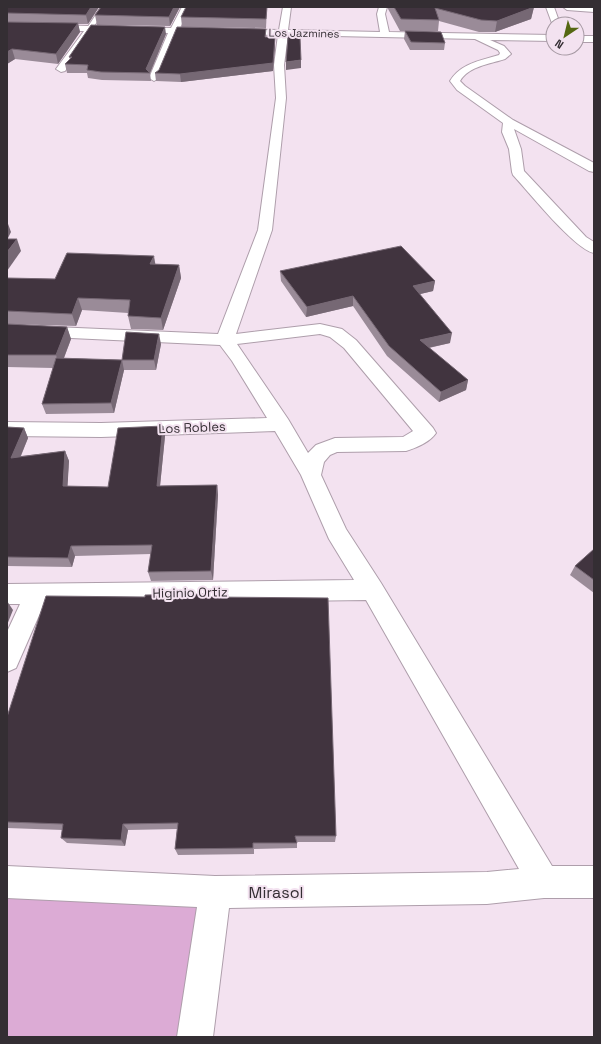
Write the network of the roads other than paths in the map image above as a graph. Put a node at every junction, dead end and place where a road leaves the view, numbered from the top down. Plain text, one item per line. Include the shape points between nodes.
1 (104, 7) edge
2 (186, 7) edge
3 (287, 7) edge
4 (382, 7) edge
5 (567, 7) edge
6 (594, 9) edge
7 (7, 27) edge
8 (90, 28) junction
9 (174, 30) junction
10 (283, 33) junction
11 (385, 34) junction
12 (474, 36) junction
13 (545, 38) edge
14 (61, 69) dead end
15 (154, 78) edge
16 (509, 122) junction
17 (594, 168) edge
18 (594, 249) edge
19 (7, 330) edge
20 (225, 340) junction
21 (281, 424) junction
22 (7, 429) edge
23 (311, 475) junction
24 (373, 590) junction
25 (37, 593) junction
26 (7, 594) edge
27 (7, 660) edge
28 (7, 882) edge
29 (544, 882) junction
30 (594, 882) edge
31 (215, 892) junction
32 (195, 1037) edge

1 - 8 lane
2 - 9 street
3 - 10 street
4 - 11 street
5 - 6 street
7 - 8 street, Los Jazmines
8 - 9 street, Los Jazmines
8 - 14 street
9 - 10 street, Los Jazmines
9 - 15 street
10 - 11 street, Los Jazmines
10 - 20 street via 279,65 281,98 265,230
11 - 12 street, Los Jazmines
12 - 13 street, Los Jazmines
12 - 16 street via 501,48 506,54 467,69 458,74 455,81
16 - 17 street
16 - 18 street via 508,132 518,172 581,240
19 - 20 street
20 - 21 street via 240,358
20 - 23 street via 320,329 336,333 350,344 426,433 406,444 335,445 323,450 314,460
21 - 22 street, Los Robles via 101,430
21 - 23 street
23 - 24 street via 337,533
24 - 25 street, Higinio Ortiz
24 - 29 street
25 - 26 street, Higinio Ortiz
25 - 27 street
28 - 31 street, Mirasol
29 - 30 street, Mirasol
29 - 31 street, Mirasol via 487,888
31 - 32 street

